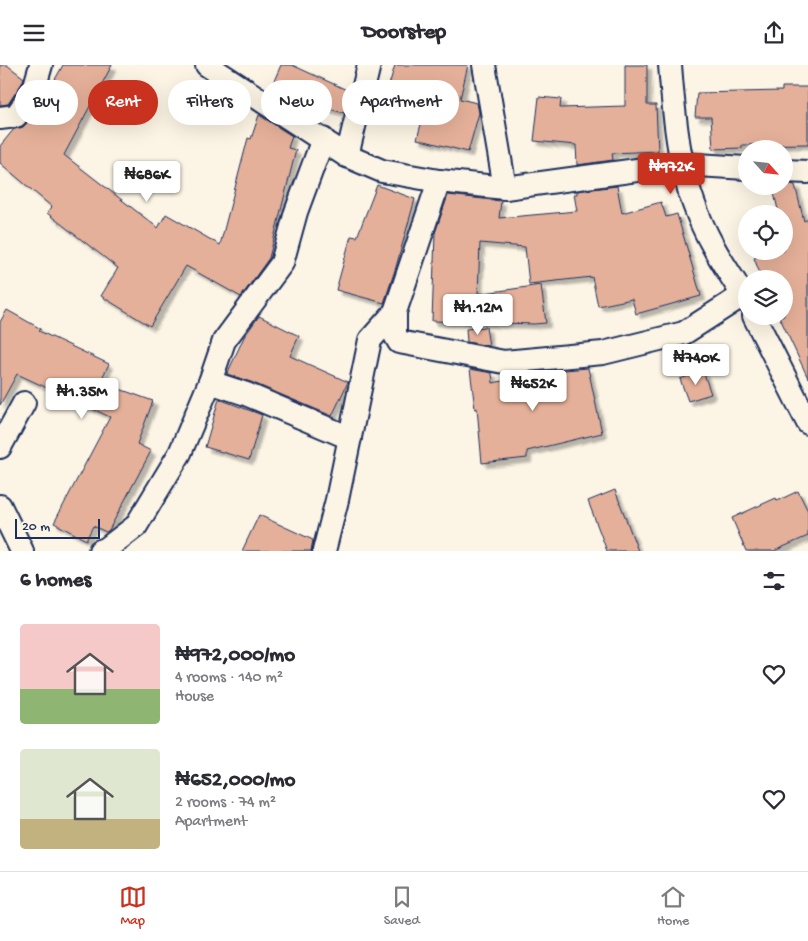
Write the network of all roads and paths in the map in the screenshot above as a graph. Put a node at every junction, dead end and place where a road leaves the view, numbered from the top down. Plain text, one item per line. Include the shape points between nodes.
1 (40, 65) edge
2 (207, 65) edge
3 (369, 65) edge
4 (484, 65) edge
5 (670, 65) edge
6 (0, 117) edge
7 (323, 139) junction
8 (348, 156) junction
9 (681, 163) junction
10 (738, 167) edge
11 (793, 171) edge
12 (808, 172) edge
13 (439, 181) junction
14 (505, 188) junction
15 (738, 287) edge
16 (738, 302) edge
17 (395, 313) junction
18 (759, 325) edge
19 (210, 382) junction
20 (24, 403) dead end
21 (808, 423) edge
22 (350, 438) junction
23 (0, 447) edge
24 (0, 506) edge
25 (0, 543) edge
26 (17, 551) edge
27 (22, 551) edge
28 (100, 551) edge
29 (324, 551) edge

1 - 6 street via 34,89 16,116
2 - 7 street
3 - 8 street
4 - 14 street
5 - 9 street
7 - 8 street
7 - 19 street via 296,212 282,263 224,341
8 - 13 street via 382,171
9 - 10 street
9 - 14 street
9 - 15 street via 691,199 712,245
11 - 12 street
13 - 14 street
13 - 17 street
16 - 17 street via 684,333 603,353 504,362 399,342
17 - 22 street via 370,340
18 - 21 street
19 - 22 street
19 - 28 street via 180,453 136,527
20 - 23 street
22 - 29 street
24 - 27 street
25 - 26 street

